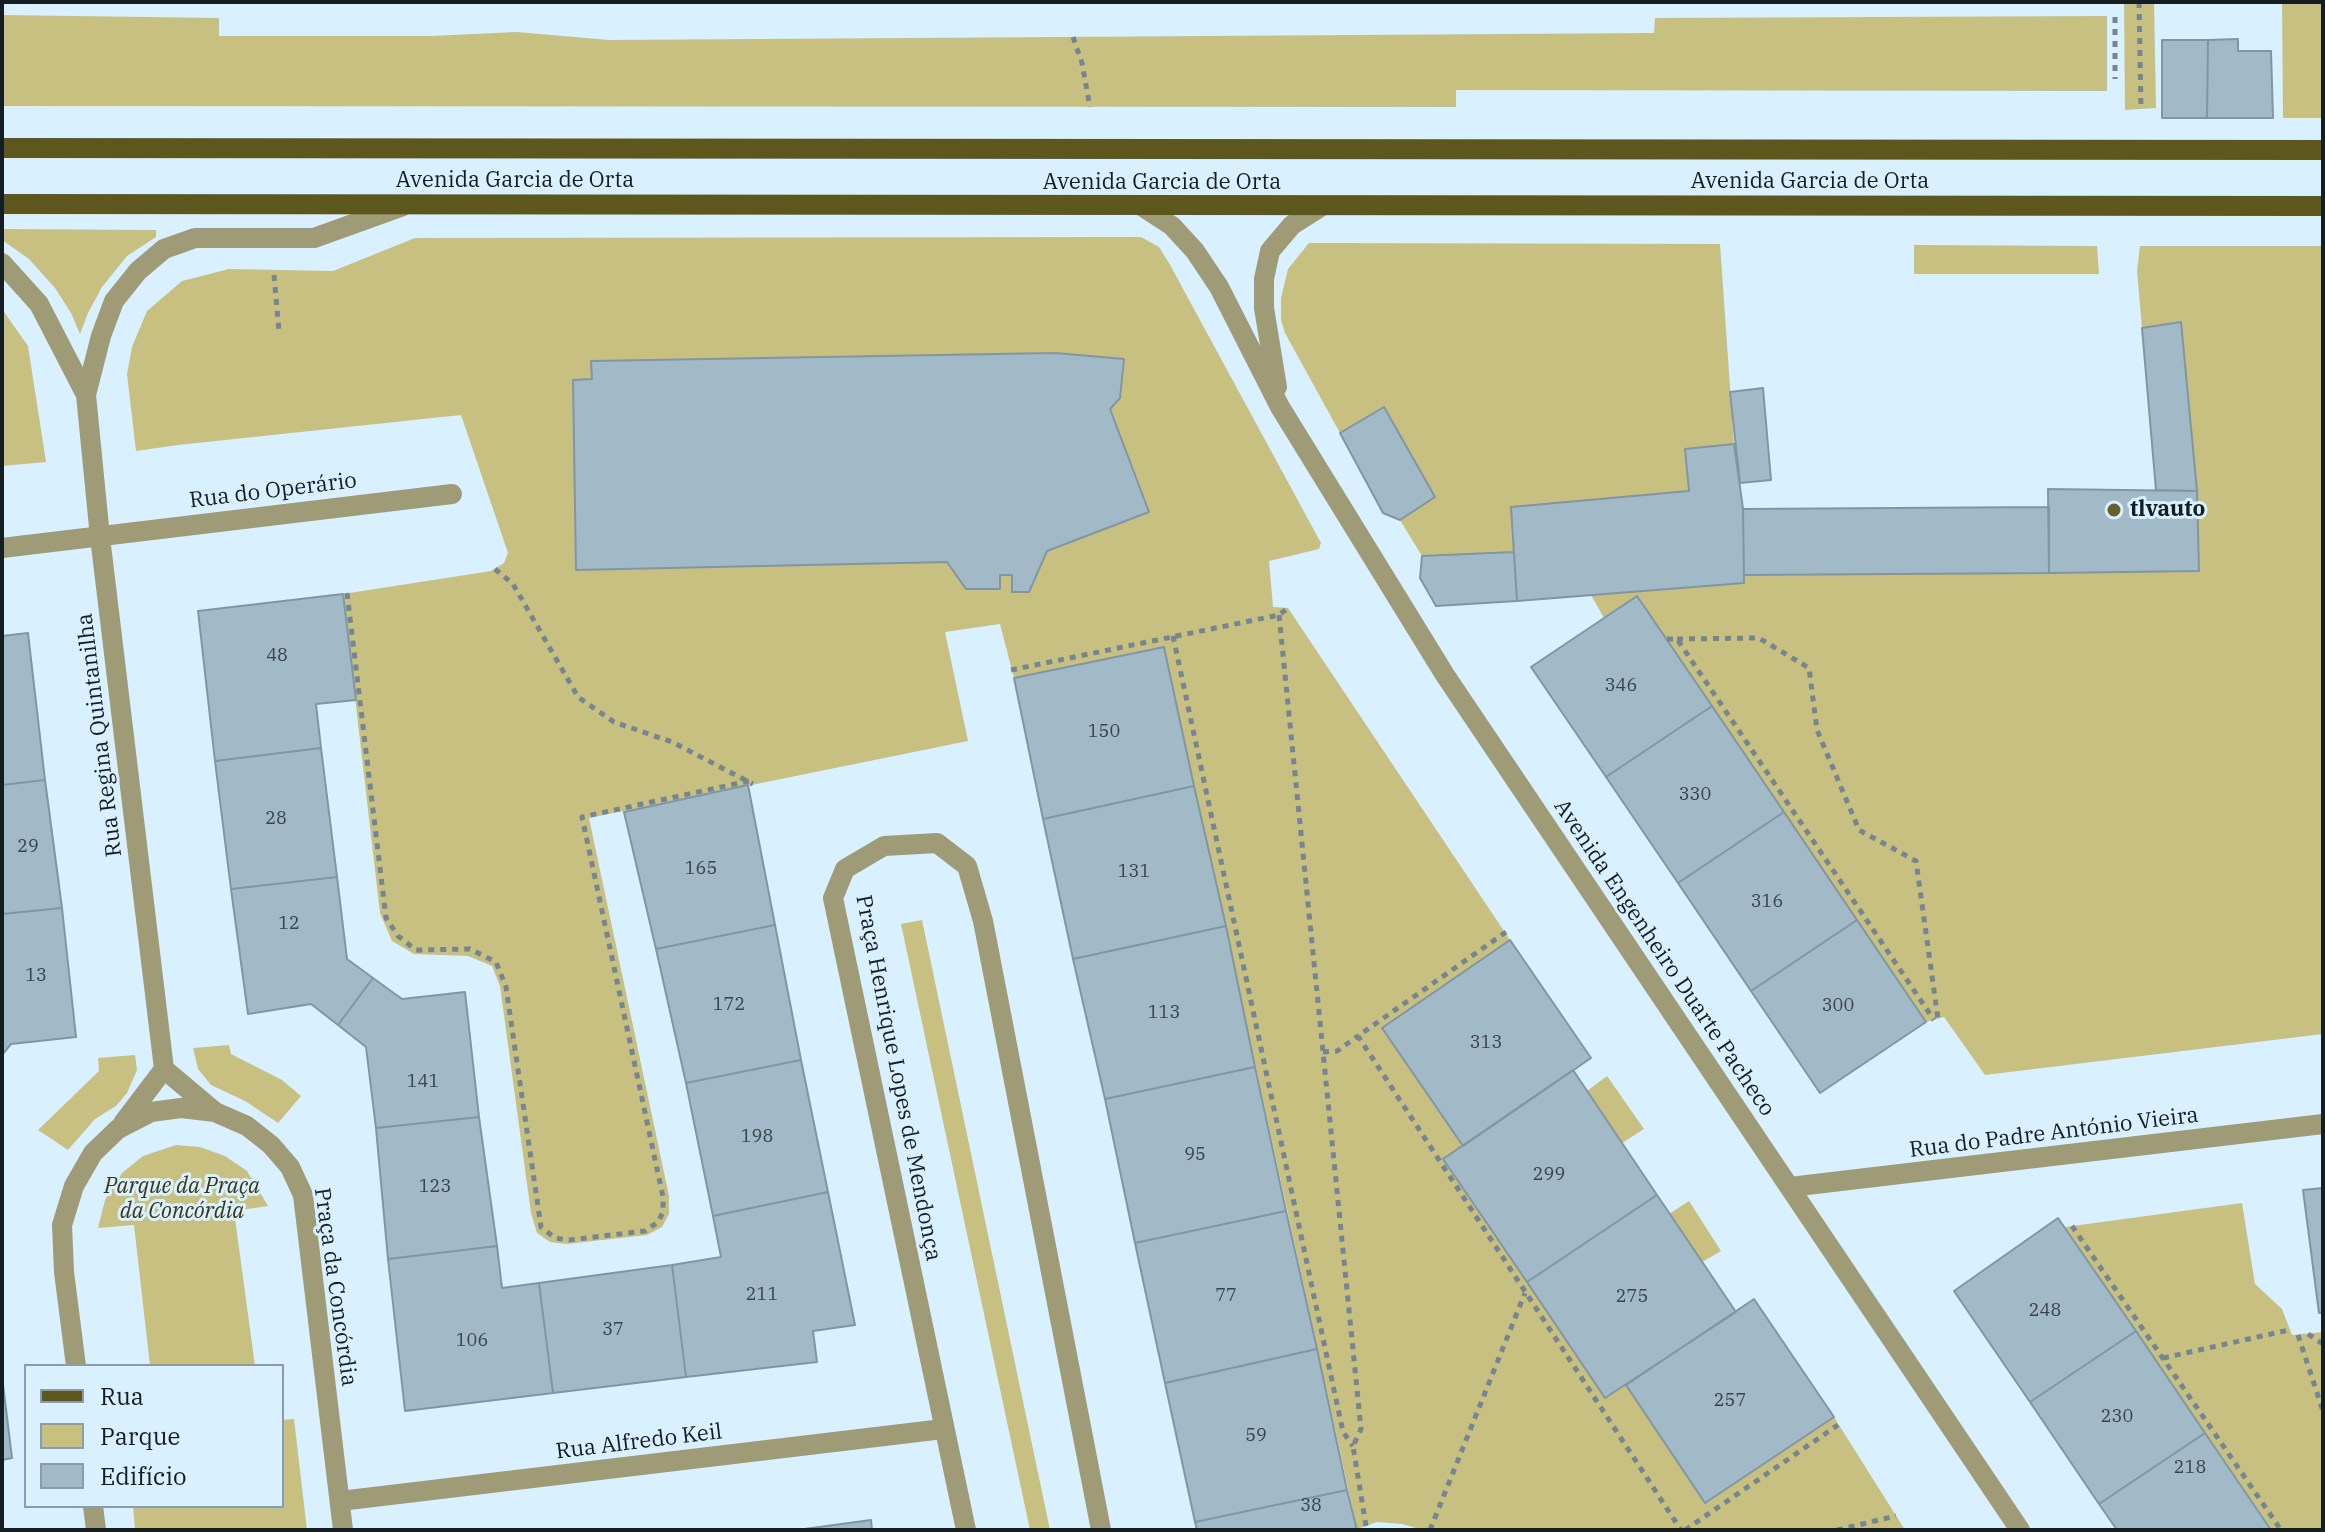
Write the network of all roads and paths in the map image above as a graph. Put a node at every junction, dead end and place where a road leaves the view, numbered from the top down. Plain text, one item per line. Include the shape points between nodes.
1 (2139, 2) edge
2 (2115, 17) dead end
3 (1073, 37) dead end
4 (2115, 79) dead end
5 (1090, 107) dead end
6 (2141, 109) dead end
7 (2, 148) edge
8 (2323, 150) edge
9 (2, 204) edge
10 (407, 205) junction
11 (1322, 206) junction
12 (2323, 206) edge
13 (1143, 207) junction
14 (2, 263) edge
15 (273, 270) dead end
16 (279, 331) dead end
17 (86, 395) junction
18 (1280, 407) junction
19 (452, 494) dead end
20 (100, 537) junction
21 (2, 548) edge
22 (495, 569) dead end
23 (347, 593) dead end
24 (1288, 608) dead end
25 (1279, 615) junction
26 (1173, 636) junction
27 (1667, 639) dead end
28 (1677, 639) junction
29 (1011, 670) dead end
30 (1506, 932) dead end
31 (1358, 1036) junction
32 (1323, 1052) junction
33 (164, 1069) junction
34 (215, 1112) junction
35 (2323, 1124) edge
36 (118, 1129) junction
37 (1790, 1187) junction
38 (2072, 1226) dead end
39 (1525, 1292) junction
40 (2289, 1330) dead end
41 (2308, 1334) dead end
42 (2298, 1335) dead end
43 (2323, 1344) edge
44 (2163, 1358) junction
45 (76, 1364) edge
46 (2323, 1411) edge
47 (1838, 1425) dead end
48 (943, 1429) junction
49 (1353, 1446) junction
50 (340, 1501) junction
51 (93, 1508) edge
52 (1896, 1516) dead end
53 (1366, 1526) dead end
54 (1696, 1527) edge
55 (96, 1530) edge
56 (343, 1530) edge
57 (966, 1530) edge
58 (1101, 1530) edge
59 (1430, 1530) edge
60 (1683, 1530) edge
61 (1837, 1530) edge
62 (2020, 1530) edge
63 (2281, 1530) edge

1 - 6 path
2 - 4 path
3 - 5 path
7 - 8 main road, Avenida Garcia de Orta
9 - 10 main road, Avenida Garcia de Orta
10 - 13 main road, Avenida Garcia de Orta
10 - 17 street, Rua Regina Quintanilha via 314,238 195,238 164,249 114,301
11 - 12 main road, Avenida Garcia de Orta
11 - 13 main road, Avenida Garcia de Orta
11 - 18 street, Avenida Engenheiro Duarte Pacheco via 1292,225 1270,251 1264,279
13 - 18 street, Avenida Engenheiro Duarte Pacheco via 1172,226 1195,251
14 - 17 street, Rua Regina Quintanilha via 39,304
15 - 16 path
17 - 20 street, Rua Regina Quintanilha
18 - 37 street, Avenida Engenheiro Duarte Pacheco via 1445,675
19 - 20 street, Rua do Operário
20 - 21 street, Rua do Operário
20 - 33 street, Rua Regina Quintanilha
22 - 23 path via 513,584 578,697 614,722 672,742 751,782 582,817 663,1197 658,1222 645,1231 569,1240 555,1238 541,1227 506,987 496,962 470,949 416,950 386,918
24 - 25 path
25 - 26 path
25 - 32 path
26 - 29 path
26 - 49 path via 1343,1432
27 - 28 path
28 - 28 path via 1936,1019 1916,861 1859,830 1817,730 1809,668 1759,638
30 - 31 path
31 - 32 path via 1337,1051
31 - 39 path
32 - 49 path via 1361,1429
33 - 34 street
33 - 36 street
34 - 36 street, Praça da Concórdia via 151,1112
34 - 50 street, Praça da Concórdia via 247,1126 271,1145 290,1167 303,1195
35 - 37 street, Rua do Padre António Vieira
36 - 45 street, Praça da Concórdia via 93,1153 74,1186 62,1225
37 - 62 street, Avenida Engenheiro Duarte Pacheco
38 - 44 path
39 - 59 path
39 - 60 path
40 - 44 path
41 - 43 path
42 - 46 path
44 - 63 path
47 - 54 path
48 - 50 street, Rua Alfredo Keil
48 - 57 street, Praça Henrique Lopes de Mendonça
48 - 58 street, Praça Henrique Lopes de Mendonça via 833,898 845,869 884,846 937,843 967,866 983,921
49 - 53 path
50 - 56 street, Praça da Concórdia
51 - 55 street
52 - 61 path
54 - 60 path

